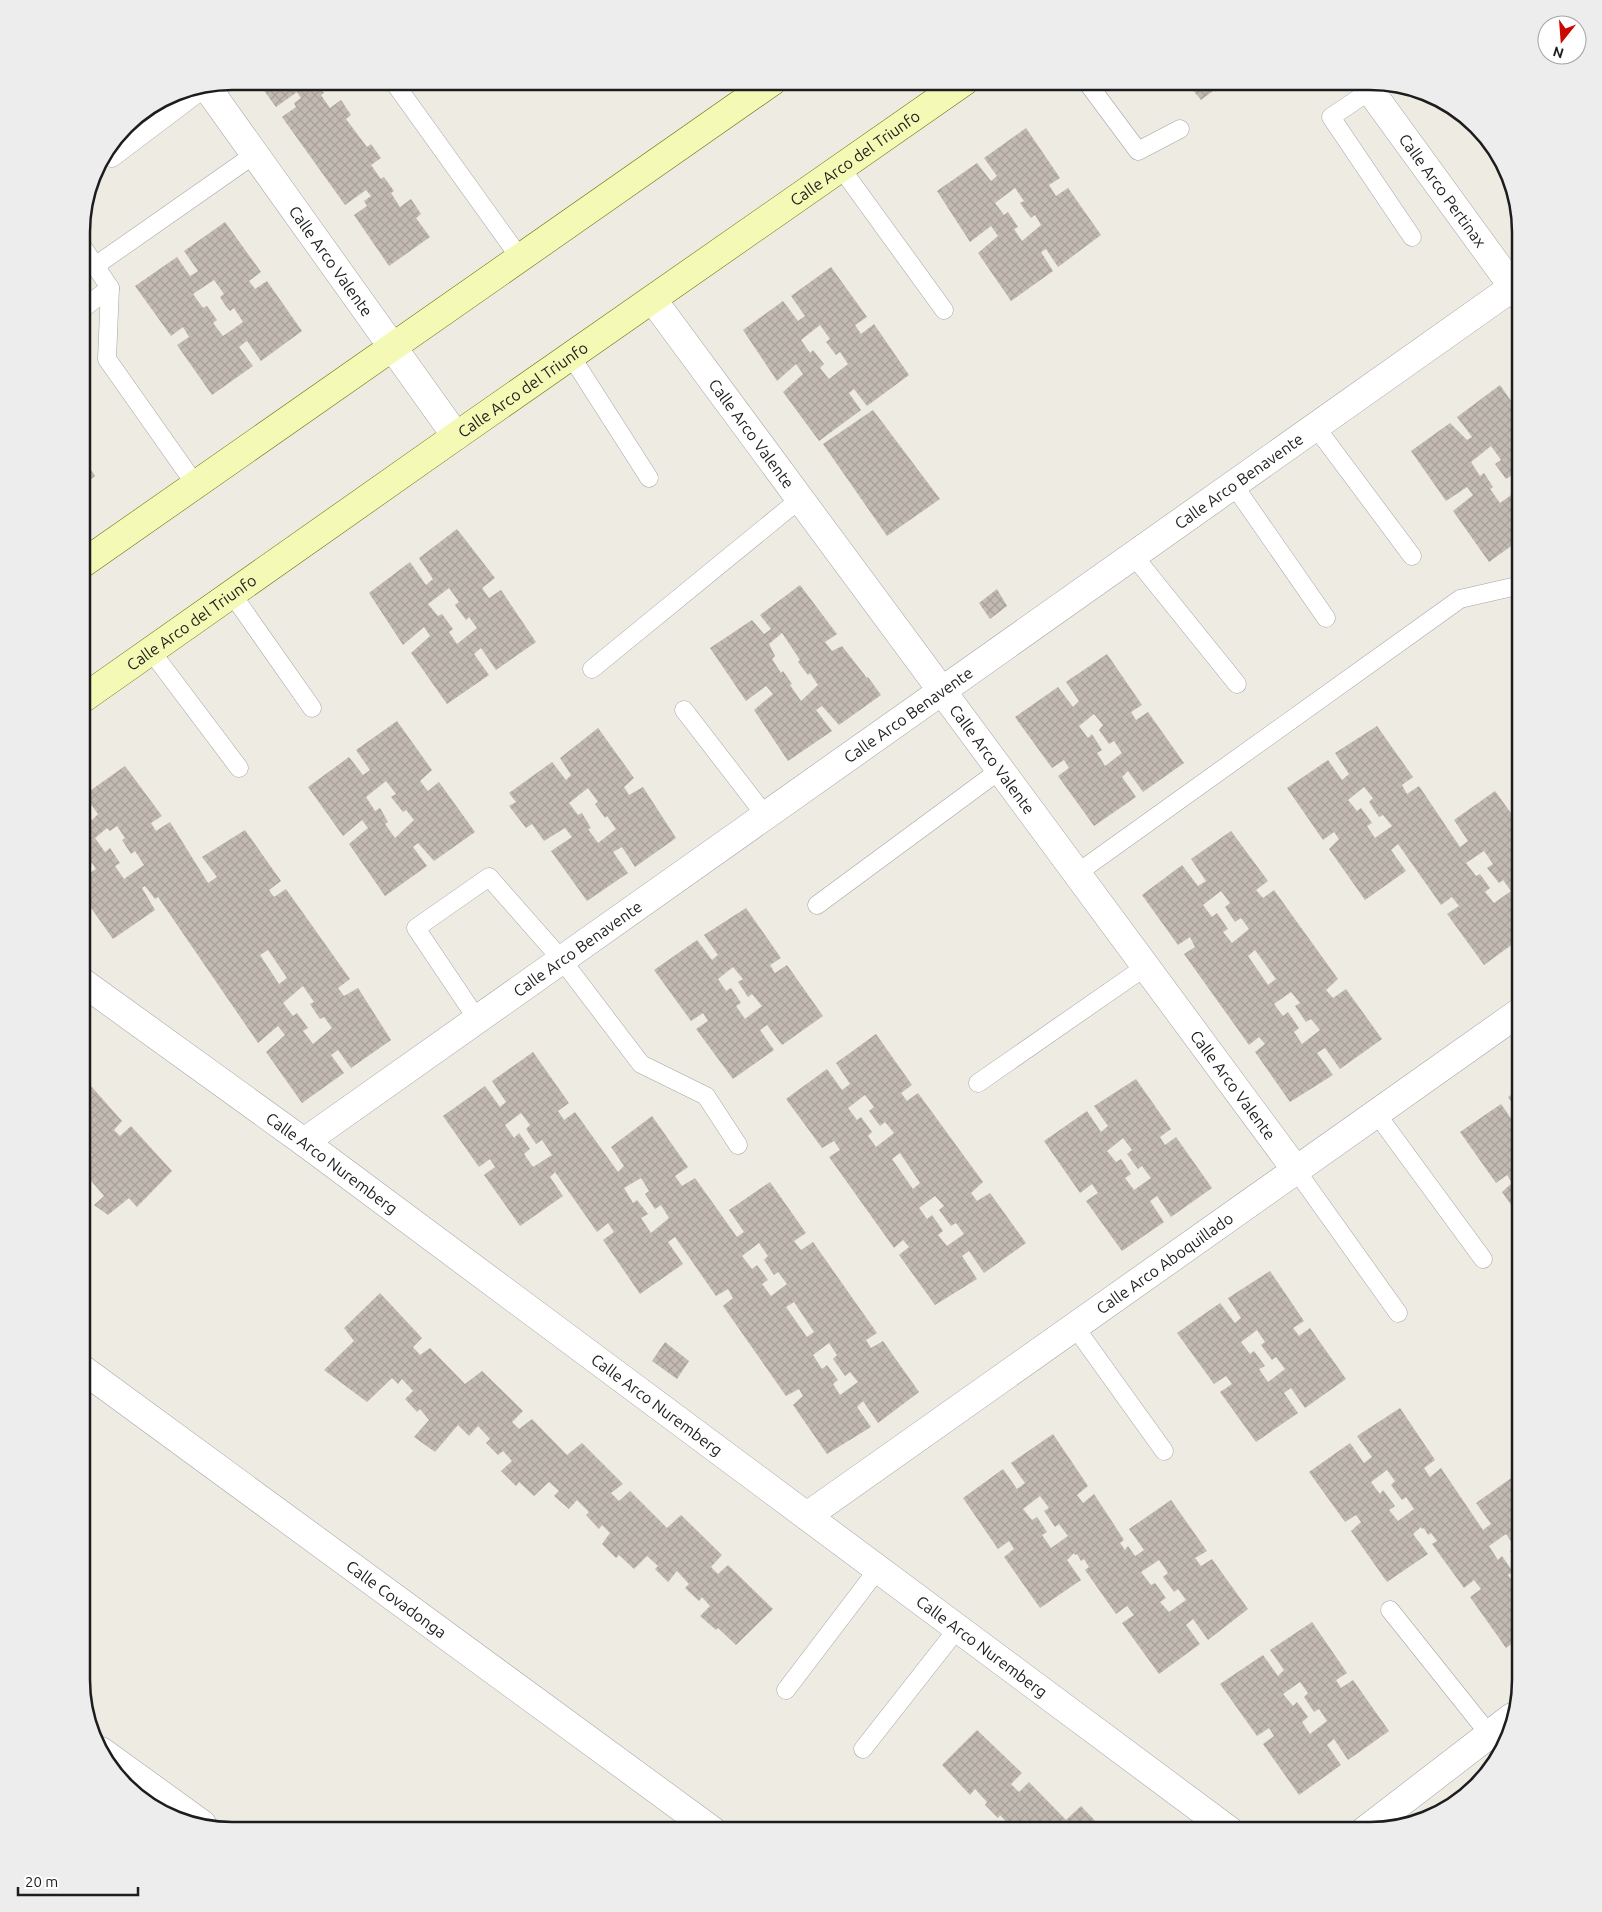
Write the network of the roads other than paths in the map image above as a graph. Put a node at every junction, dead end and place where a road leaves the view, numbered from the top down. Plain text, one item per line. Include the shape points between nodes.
1 (399, 90) edge
2 (760, 90) edge
3 (953, 90) edge
4 (1092, 90) edge
5 (1363, 90) edge
6 (1371, 90) edge
7 (210, 92) edge
8 (196, 95) edge
9 (1180, 129) dead end
10 (255, 154) junction
11 (112, 158) dead end
12 (841, 168) junction
13 (1412, 237) dead end
14 (90, 258) edge
15 (520, 258) junction
16 (95, 266) junction
17 (1512, 285) edge
18 (110, 288) junction
19 (1512, 295) edge
20 (653, 300) junction
21 (90, 303) edge
22 (944, 310) dead end
23 (392, 347) junction
24 (571, 356) junction
25 (1315, 426) junction
26 (456, 436) junction
27 (649, 478) dead end
28 (195, 484) junction
29 (1233, 484) junction
30 (800, 499) junction
31 (1133, 554) junction
32 (1412, 556) dead end
33 (90, 558) edge
34 (1512, 587) edge
35 (232, 594) junction
36 (1326, 618) dead end
37 (151, 650) junction
38 (592, 669) dead end
39 (1237, 684) dead end
40 (941, 690) junction
41 (90, 694) edge
42 (312, 708) dead end
43 (684, 710) dead end
44 (239, 768) dead end
45 (1000, 770) junction
46 (765, 815) junction
47 (1076, 874) junction
48 (817, 905) dead end
49 (562, 960) junction
50 (1145, 967) junction
51 (90, 987) edge
52 (1512, 1017) edge
53 (477, 1019) junction
54 (978, 1083) dead end
55 (1376, 1113) junction
56 (304, 1142) junction
57 (738, 1145) dead end
58 (1296, 1170) junction
59 (1483, 1259) dead end
60 (1398, 1313) dead end
61 (1075, 1327) junction
62 (90, 1375) edge
63 (1164, 1451) dead end
64 (807, 1516) junction
65 (878, 1568) junction
66 (1390, 1610) dead end
67 (958, 1628) junction
68 (786, 1690) dead end
69 (1505, 1721) edge
70 (1490, 1734) junction
71 (863, 1749) dead end
72 (116, 1762) edge
73 (190, 1815) edge
74 (700, 1822) edge
75 (1218, 1822) edge
76 (1376, 1822) edge

1 - 15 lane
2 - 15 street
3 - 12 street, Calle Arco del Triunfo
4 - 9 lane via 1138,151
5 - 13 lane via 1331,117
6 - 17 street, Calle Arco Pertinax
7 - 10 street, Calle Arco Valente
8 - 11 lane
10 - 16 lane
10 - 23 street, Calle Arco Valente
12 - 20 street, Calle Arco del Triunfo
12 - 22 lane
14 - 16 lane
15 - 23 street
16 - 18 lane
18 - 21 lane
18 - 28 lane via 108,359
19 - 25 street, Calle Arco Benavente
20 - 24 street, Calle Arco del Triunfo
20 - 30 street, Calle Arco Valente
23 - 26 street, Calle Arco Valente
23 - 28 street
24 - 26 street, Calle Arco del Triunfo
24 - 27 lane
25 - 29 street, Calle Arco Benavente
25 - 32 lane
26 - 35 street, Calle Arco del Triunfo
28 - 33 street
29 - 31 street, Calle Arco Benavente
29 - 36 lane
30 - 38 lane
30 - 40 street, Calle Arco Valente
31 - 39 lane
31 - 40 street, Calle Arco Benavente
34 - 47 lane via 1460,599
35 - 37 street, Calle Arco del Triunfo
35 - 42 lane
37 - 41 street, Calle Arco del Triunfo
37 - 44 lane
40 - 45 street, Calle Arco Valente
40 - 46 street, Calle Arco Benavente
43 - 46 lane
45 - 47 street, Calle Arco Valente
45 - 48 lane
46 - 49 street, Calle Arco Benavente
47 - 50 street, Calle Arco Valente
49 - 53 street, Calle Arco Benavente
49 - 53 lane via 489,877 416,928
49 - 57 lane via 641,1064 706,1096
50 - 54 lane
50 - 58 street, Calle Arco Valente
51 - 56 street, Calle Arco Nuremberg
52 - 55 street, Calle Arco Aboquillado
53 - 56 street, Calle Arco Benavente
55 - 58 street, Calle Arco Aboquillado
55 - 59 lane
56 - 64 street, Calle Arco Nuremberg
58 - 60 lane
58 - 61 street, Calle Arco Aboquillado
61 - 63 lane
61 - 64 street, Calle Arco Aboquillado
62 - 74 street, Calle Covadonga
64 - 65 street, Calle Arco Nuremberg
65 - 67 street, Calle Arco Nuremberg
65 - 68 lane
66 - 70 lane
67 - 71 lane
67 - 75 street, Calle Arco Nuremberg
69 - 70 street
70 - 76 street
72 - 73 street

